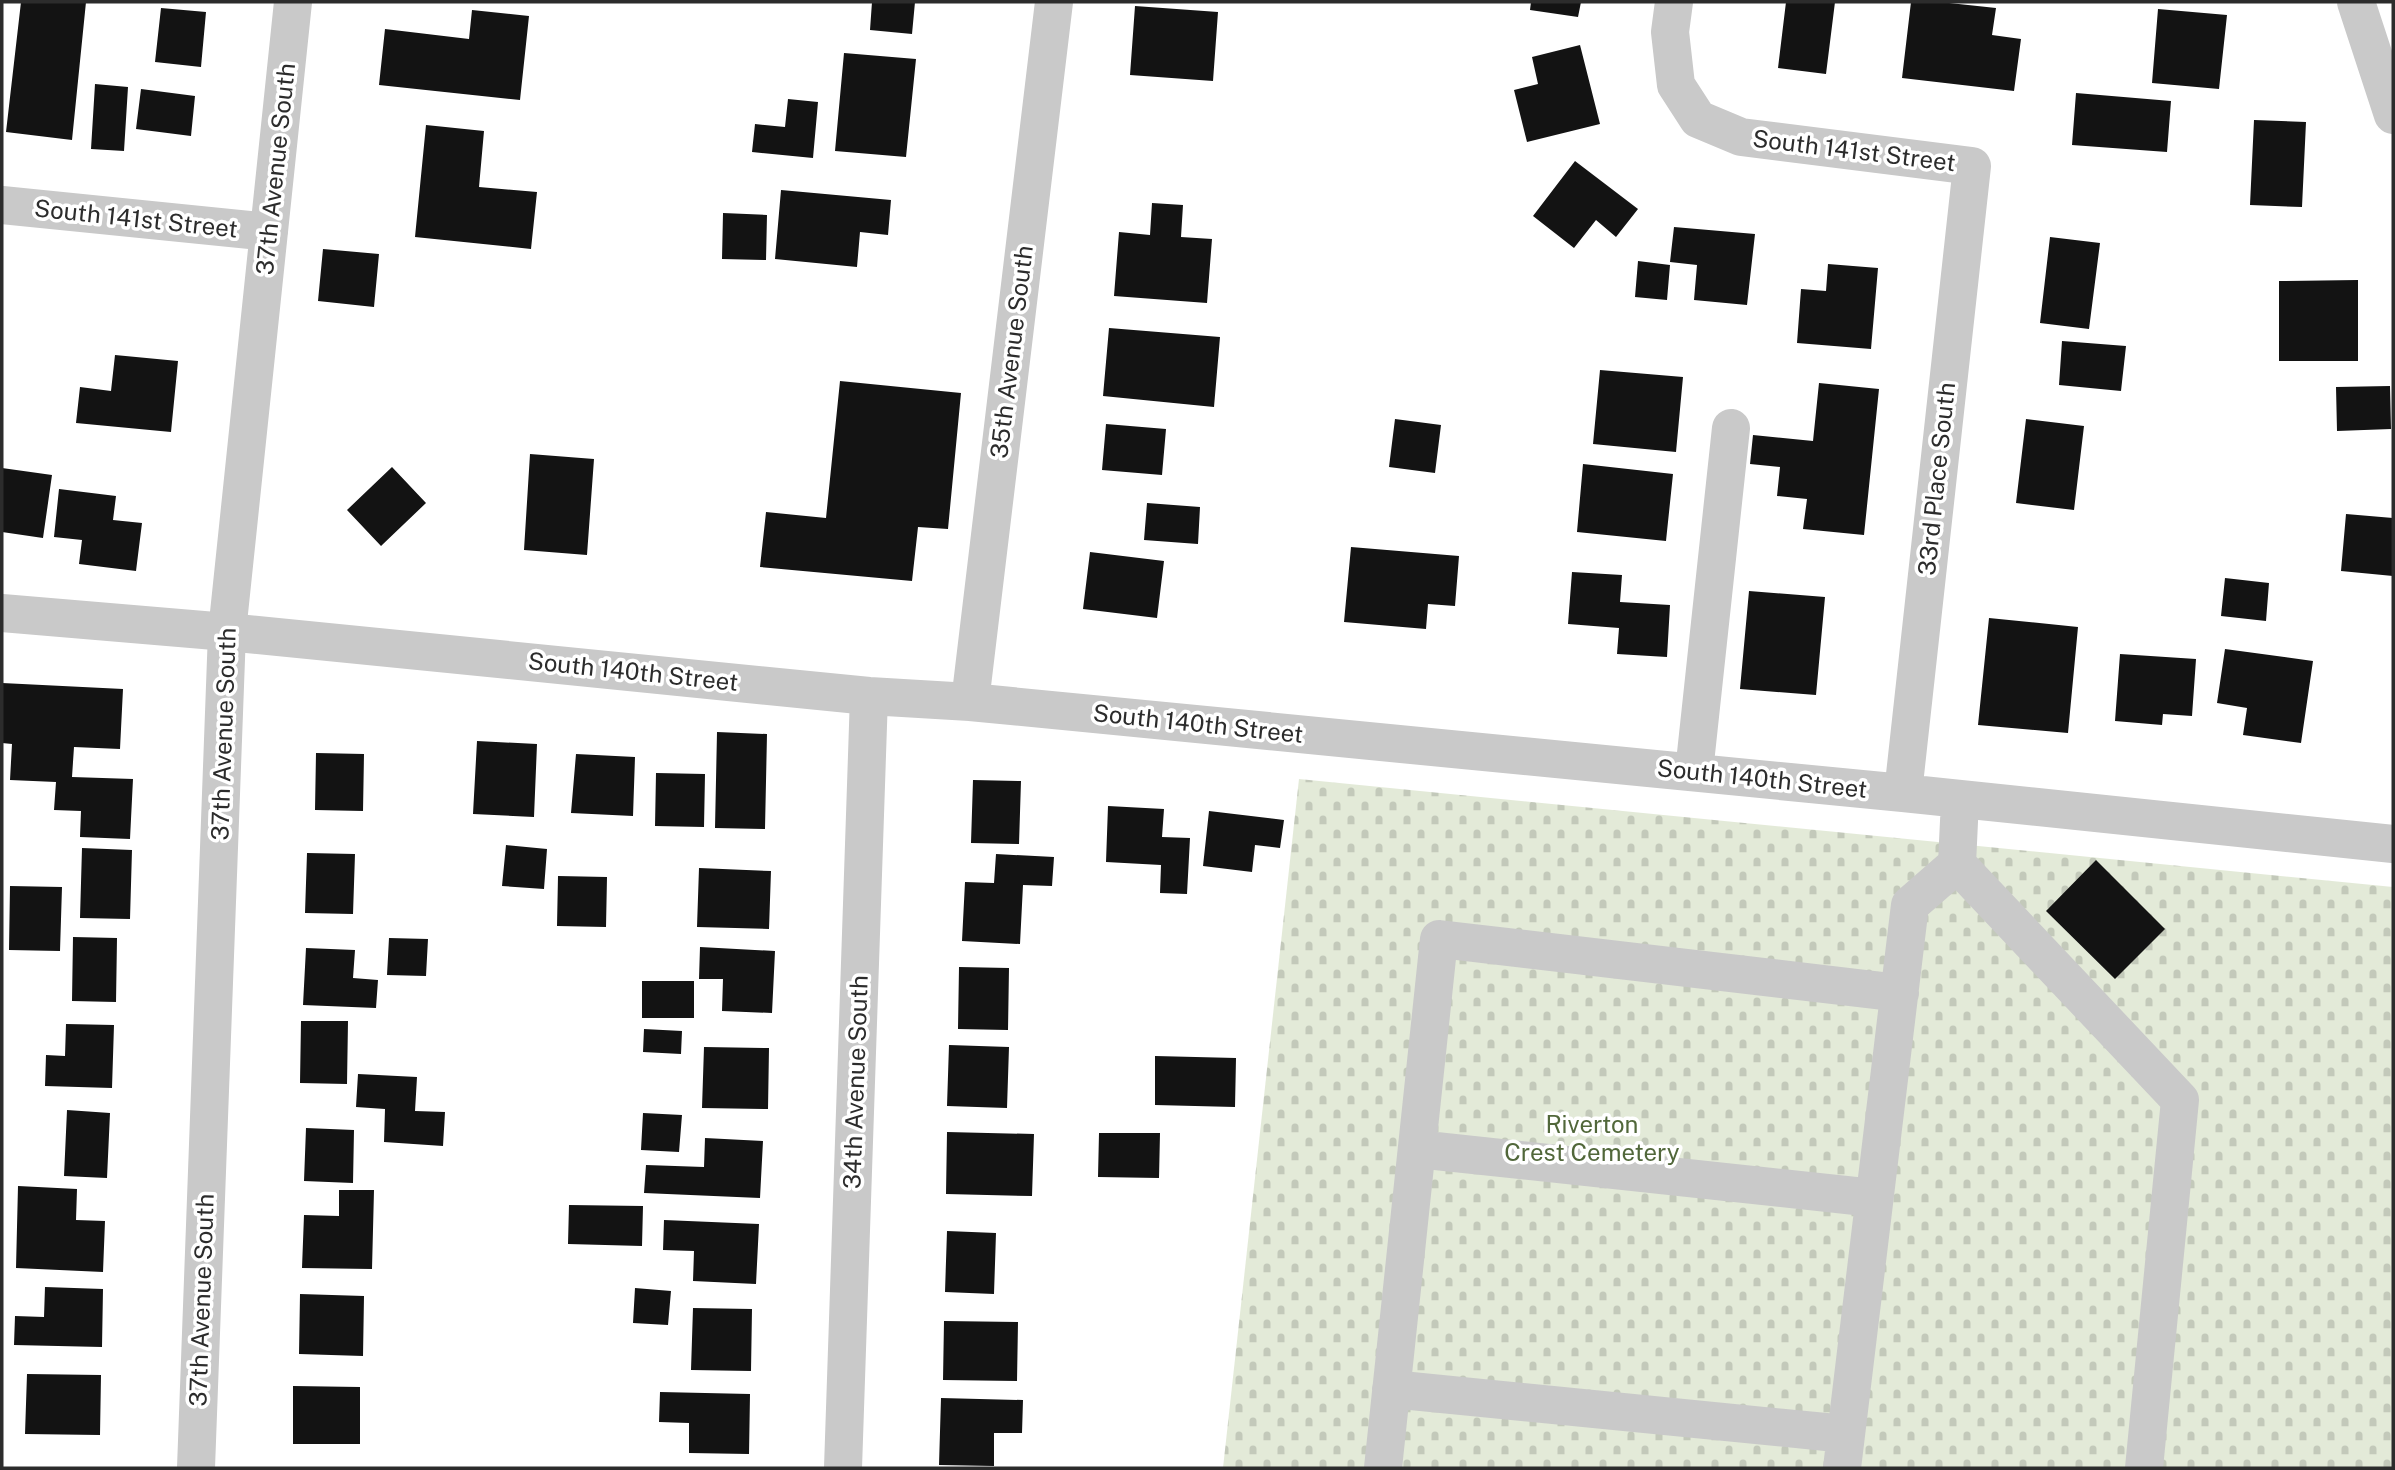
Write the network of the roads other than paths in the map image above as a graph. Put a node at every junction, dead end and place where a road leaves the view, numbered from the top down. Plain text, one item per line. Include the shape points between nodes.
1 (293, 2) edge
2 (1054, 2) edge
3 (1674, 2) edge
4 (2356, 2) edge
5 (2393, 115) edge
6 (1972, 166) joint
7 (2, 205) edge
8 (270, 232) junction
9 (1731, 428) dead end
10 (2, 613) edge
11 (227, 632) junction
12 (869, 696) junction
13 (970, 702) junction
14 (1694, 772) junction
15 (1903, 793) junction
16 (1960, 800) junction
17 (2393, 844) edge
18 (1957, 864) junction
19 (1899, 993) junction
20 (1417, 1150) junction
21 (1874, 1198) junction
22 (1391, 1389) junction
23 (1844, 1451) edge
24 (196, 1468) edge
25 (843, 1468) edge
26 (1382, 1468) edge
27 (2144, 1468) edge

1 - 8 street, 37th Avenue South
2 - 13 street, 35th Avenue South
3 - 6 street, South 141st Street via 1670,32 1676,85 1698,119 1741,137
4 - 5 street
6 - 15 street, 33rd Place South
7 - 8 street, South 141st Street
8 - 11 street, 37th Avenue South
9 - 14 street
10 - 11 street, South 140th Street
11 - 12 street, South 140th Street
11 - 24 street, 37th Avenue South
12 - 13 street, South 140th Street
12 - 25 street, 34th Avenue South
13 - 14 street, South 140th Street
14 - 15 street, South 140th Street
15 - 16 street, South 140th Street
16 - 17 street, South 140th Street
16 - 18 street
18 - 19 street via 1910,905
18 - 27 street via 2179,1100
19 - 20 street via 1439,939
19 - 21 street
20 - 21 street
20 - 22 street
21 - 23 street
22 - 23 street
22 - 26 street

